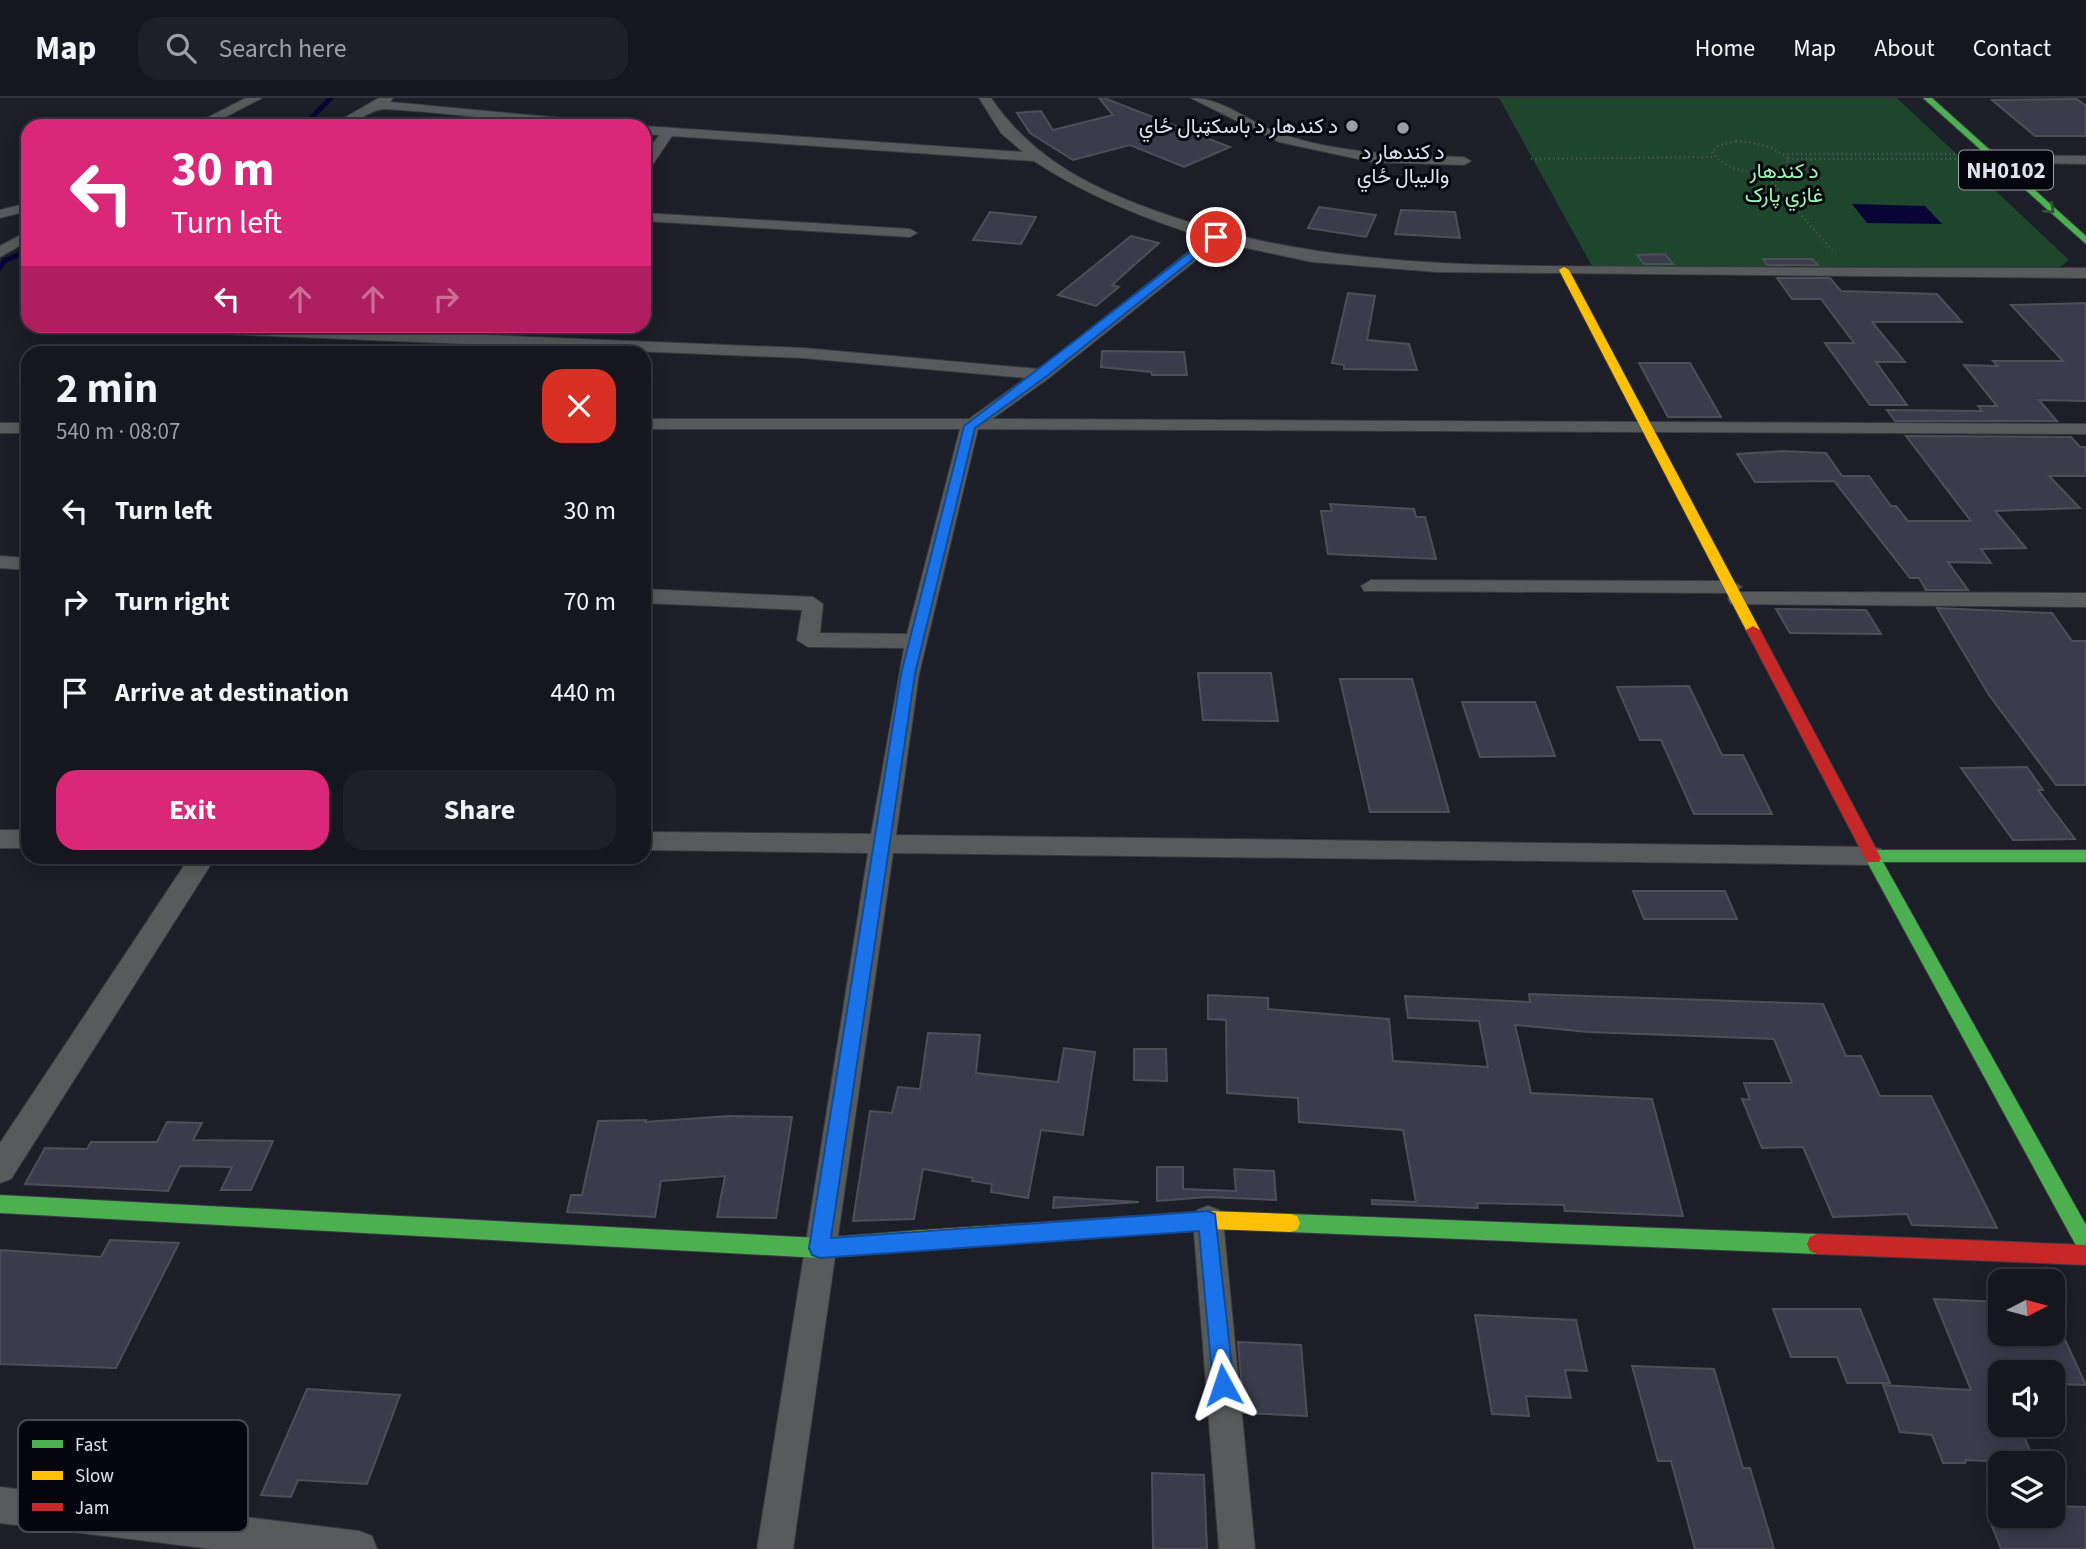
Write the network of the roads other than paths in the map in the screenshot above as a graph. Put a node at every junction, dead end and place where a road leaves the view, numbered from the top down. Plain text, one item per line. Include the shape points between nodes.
1 (985, 98) edge
2 (1197, 98) edge
3 (1927, 98) edge
4 (225, 99) edge
5 (251, 100) edge
6 (383, 102) edge
7 (212, 119) edge
8 (350, 119) edge
9 (539, 119) edge
10 (651, 131) edge
11 (668, 132) junction
12 (2007, 141) dead end
13 (651, 157) edge
14 (1036, 157) junction
15 (1991, 157) junction
16 (2027, 159) junction
17 (2086, 160) edge
18 (1464, 161) dead end
19 (2047, 176) dead end
20 (21, 209) edge
21 (0, 214) edge
22 (651, 217) edge
23 (910, 233) dead end
24 (1216, 237) junction
25 (21, 239) edge
26 (2086, 241) edge
27 (0, 252) edge
28 (1564, 270) junction
29 (2086, 273) edge
30 (357, 333) edge
31 (531, 339) edge
32 (1043, 374) junction
33 (651, 424) edge
34 (1646, 424) junction
35 (970, 426) junction
36 (0, 428) edge
37 (21, 428) edge
38 (2086, 429) edge
39 (0, 562) edge
40 (21, 564) edge
41 (1371, 586) dead end
42 (1735, 593) junction
43 (651, 596) edge
44 (2086, 600) edge
45 (916, 641) junction
46 (0, 839) edge
47 (21, 839) edge
48 (651, 841) edge
49 (880, 842) junction
50 (1872, 856) junction
51 (2086, 856) edge
52 (198, 864) edge
53 (0, 1169) edge
54 (0, 1204) edge
55 (1208, 1220) junction
56 (2086, 1244) edge
57 (820, 1248) junction
58 (2086, 1255) edge
59 (0, 1505) edge
60 (18, 1507) edge
61 (220, 1532) edge
62 (359, 1549) edge
63 (775, 1549) edge
64 (1237, 1549) edge

1 - 14 street via 1008,135
2 - 18 street via 1279,138 1372,158
3 - 15 main road, NH0102
4 - 5 street
5 - 7 street
6 - 8 street
6 - 9 street
10 - 11 street
11 - 13 street
11 - 14 street
12 - 16 main road, NH0102
14 - 24 street via 1080,184
15 - 16 street
15 -> 26 main road, NH0102
16 - 17 street
16 - 19 main road, NH0102
20 - 21 street
22 - 23 street
24 - 28 street via 1310,257 1423,269
24 - 32 street
25 - 27 street
28 - 29 street
28 - 34 main road
30 - 31 street
31 - 32 street via 803,353
32 - 35 street
33 - 35 street
34 - 35 street
34 - 38 street
34 - 42 main road
35 - 45 street
36 - 37 street
39 - 40 street
41 - 42 street
42 - 44 street
42 - 50 main road
43 - 45 street via 813,604 808,640
45 - 49 street
46 - 47 street
48 - 49 street
49 - 50 street
49 - 57 street
50 - 51 main road
50 - 56 main road
52 - 53 street
54 - 57 main road
55 - 57 main road
55 - 58 main road
55 - 64 street
57 - 63 street
59 - 60 street
61 - 62 street

